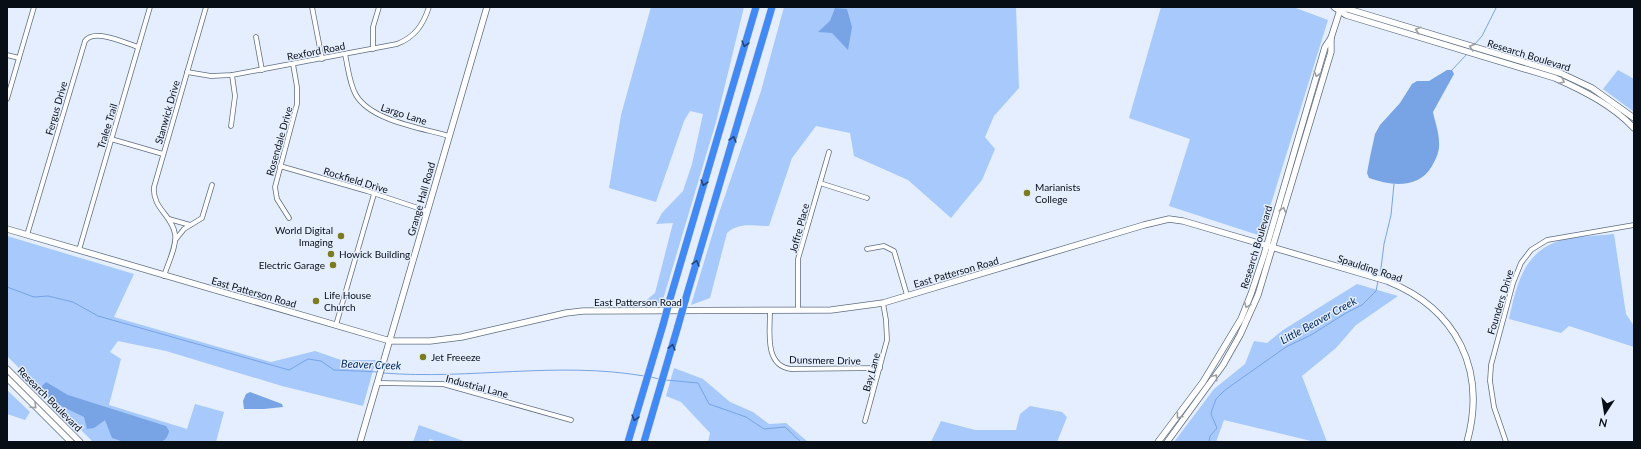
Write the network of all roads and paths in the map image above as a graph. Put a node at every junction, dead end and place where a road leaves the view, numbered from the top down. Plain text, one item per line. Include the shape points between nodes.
1 (34, 7) edge
2 (150, 7) edge
3 (206, 7) edge
4 (312, 7) edge
5 (379, 7) edge
6 (429, 7) edge
7 (487, 7) edge
8 (756, 7) edge
9 (772, 7) edge
10 (1334, 7) edge
11 (1341, 8) edge
12 (256, 37) dead end
13 (138, 47) junction
14 (373, 49) junction
15 (345, 54) junction
16 (7, 55) edge
17 (19, 58) junction
18 (322, 59) junction
19 (293, 64) junction
20 (262, 70) junction
21 (187, 72) junction
22 (232, 75) junction
23 (7, 99) edge
24 (1634, 118) edge
25 (231, 126) dead end
26 (1634, 128) edge
27 (449, 136) junction
28 (111, 139) junction
29 (829, 152) dead end
30 (163, 154) junction
31 (280, 166) junction
32 (820, 183) junction
33 (212, 185) dead end
34 (374, 194) junction
35 (867, 198) dead end
36 (427, 211) junction
37 (289, 218) dead end
38 (169, 219) junction
39 (190, 225) junction
40 (1634, 225) edge
41 (7, 229) edge
42 (27, 235) junction
43 (175, 242) junction
44 (1269, 246) junction
45 (867, 249) dead end
46 (79, 250) junction
47 (164, 276) junction
48 (907, 296) junction
49 (883, 303) junction
50 (798, 310) junction
51 (770, 311) junction
52 (336, 325) junction
53 (390, 341) junction
54 (880, 368) junction
55 (7, 369) edge
56 (7, 378) edge
57 (377, 384) junction
58 (571, 420) dead end
59 (865, 422) dead end
60 (71, 442) edge
61 (80, 442) edge
62 (360, 442) edge
63 (628, 442) edge
64 (644, 442) edge
65 (1158, 442) edge
66 (1167, 442) edge
67 (1467, 442) edge
68 (1506, 442) edge

1 - 17 street
2 - 13 street, Tralee Trail
3 - 21 street, Stanwick Drive
4 - 18 street
5 - 14 street via 373,27
6 - 14 street, Rexford Road via 421,27 412,37 397,44
7 - 27 street, Grange Hall Road
8 -> 63 highway, bridge
64 -> 9 highway, bridge
10 - 11 street
24 -> 11 street, Research Boulevard via 1578,80
11 -> 26 street, Research Boulevard via 1346,15 1555,78 1581,89 1615,111
11 - 44 street, Research Boulevard via 1331,38 1331,52 1306,123
12 - 20 street
13 - 28 street, Tralee Trail
13 - 42 street, Fergus Drive via 97,35 90,36 85,41
14 - 15 street, Rexford Road
15 - 18 street, Rexford Road
15 - 27 street, Largo Lane via 353,89 366,108 386,118
16 - 17 street
17 - 23 street
18 - 19 street, Rexford Road
19 - 20 street, Rexford Road
19 - 31 street, Rosendale Drive via 297,104
20 - 22 street, Rexford Road
21 - 22 street, Rexford Road via 211,76
21 - 30 street, Stanwick Drive
22 - 25 street via 235,96
27 - 36 street, Grange Hall Road
28 - 30 street
28 - 46 street, Tralee Trail
29 - 32 street, Joffre Place
30 - 38 street, Stanwick Drive via 154,194 160,209
31 - 34 street, Rockfield Drive
31 - 37 street, Rosendale Drive via 275,182 276,193 282,210
32 - 35 street
32 - 50 street, Joffre Place via 798,259
33 - 39 street via 203,216 199,222
34 - 36 street, Rockfield Drive
34 - 52 street
36 - 53 street, Grange Hall Road
38 - 39 street
38 - 43 street, Stanwick Drive via 175,232
39 - 43 street via 180,233
40 - 68 street, Founders Drive via 1547,240 1531,250 1521,263 1490,365 1494,406
41 - 42 street, East Patterson Road
42 - 46 street, East Patterson Road
43 - 47 street
44 - 48 street, East Patterson Road via 1169,219
44 -> 65 street, Research Boulevard via 1234,334 1203,382
66 -> 44 street, Research Boulevard via 1223,365 1240,335 1258,295
44 - 67 street, Spaulding Road via 1387,281 1411,292 1442,316 1458,339 1470,367 1474,390 1473,418
45 - 48 street via 884,246 894,251
46 - 47 street, East Patterson Road
47 - 52 street, East Patterson Road
48 - 49 street, East Patterson Road
49 - 50 street, East Patterson Road via 846,310
49 - 54 street, Bay Lane via 888,335
50 - 51 street, East Patterson Road
51 - 53 street, East Patterson Road via 583,311 462,337 430,341
51 - 54 street, Dunsmere Drive via 771,354 783,367
52 - 53 street, East Patterson Road
53 - 57 street, Grange Hall Road
54 - 59 street, Bay Lane
55 - 61 street, Research Boulevard
56 -> 60 street, Research Boulevard
57 - 58 street, Industrial Lane via 443,384
57 - 62 street, Grange Hall Road

